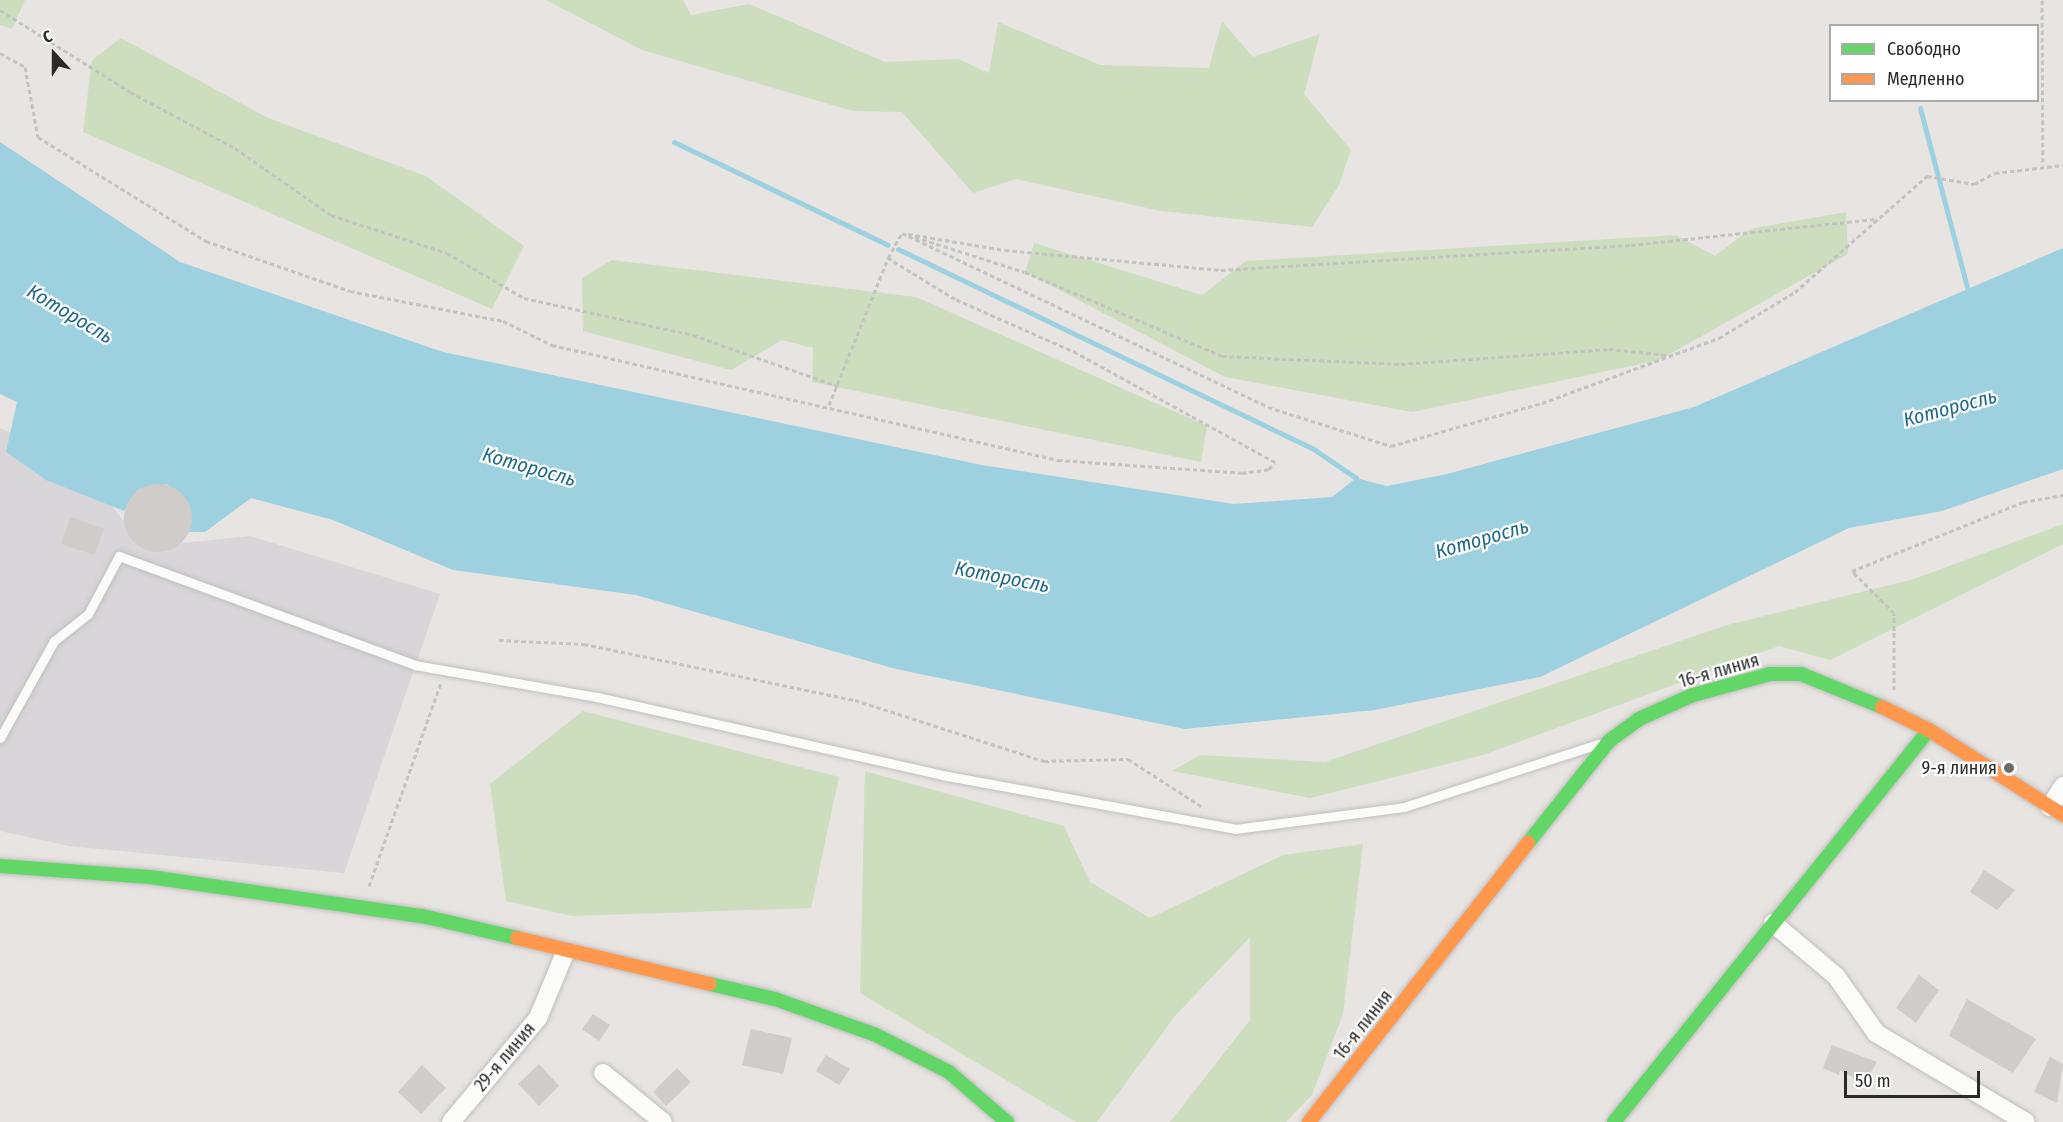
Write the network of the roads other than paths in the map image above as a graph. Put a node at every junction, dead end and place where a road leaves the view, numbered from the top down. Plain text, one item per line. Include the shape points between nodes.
1 (1929, 730) junction
2 (0, 738) edge
3 (1609, 741) junction
4 (2063, 786) edge
5 (2057, 811) edge
6 (0, 866) edge
7 (1773, 923) junction
8 (566, 953) junction
9 (603, 1074) dead end
10 (452, 1122) edge
11 (663, 1122) edge
12 (1007, 1122) edge
13 (1310, 1122) edge
14 (1614, 1122) edge
15 (2026, 1122) edge

1 - 3 street, 16-я линия via 1881,705 1801,674 1770,674 1694,695 1639,719
1 - 5 street, 16-я линия
1 - 7 street
2 - 3 lane via 54,641 88,614 119,556 375,651 446,670 619,702 942,775 1235,829 1404,807
3 - 13 street, 16-я линия
4 - 5 street
6 - 8 street via 150,878 422,916
7 - 14 street
7 - 15 street via 1836,976 1876,1033
8 - 10 street, 29-я линия via 538,1018
8 - 12 street via 776,999 876,1035 949,1072
9 - 11 street

